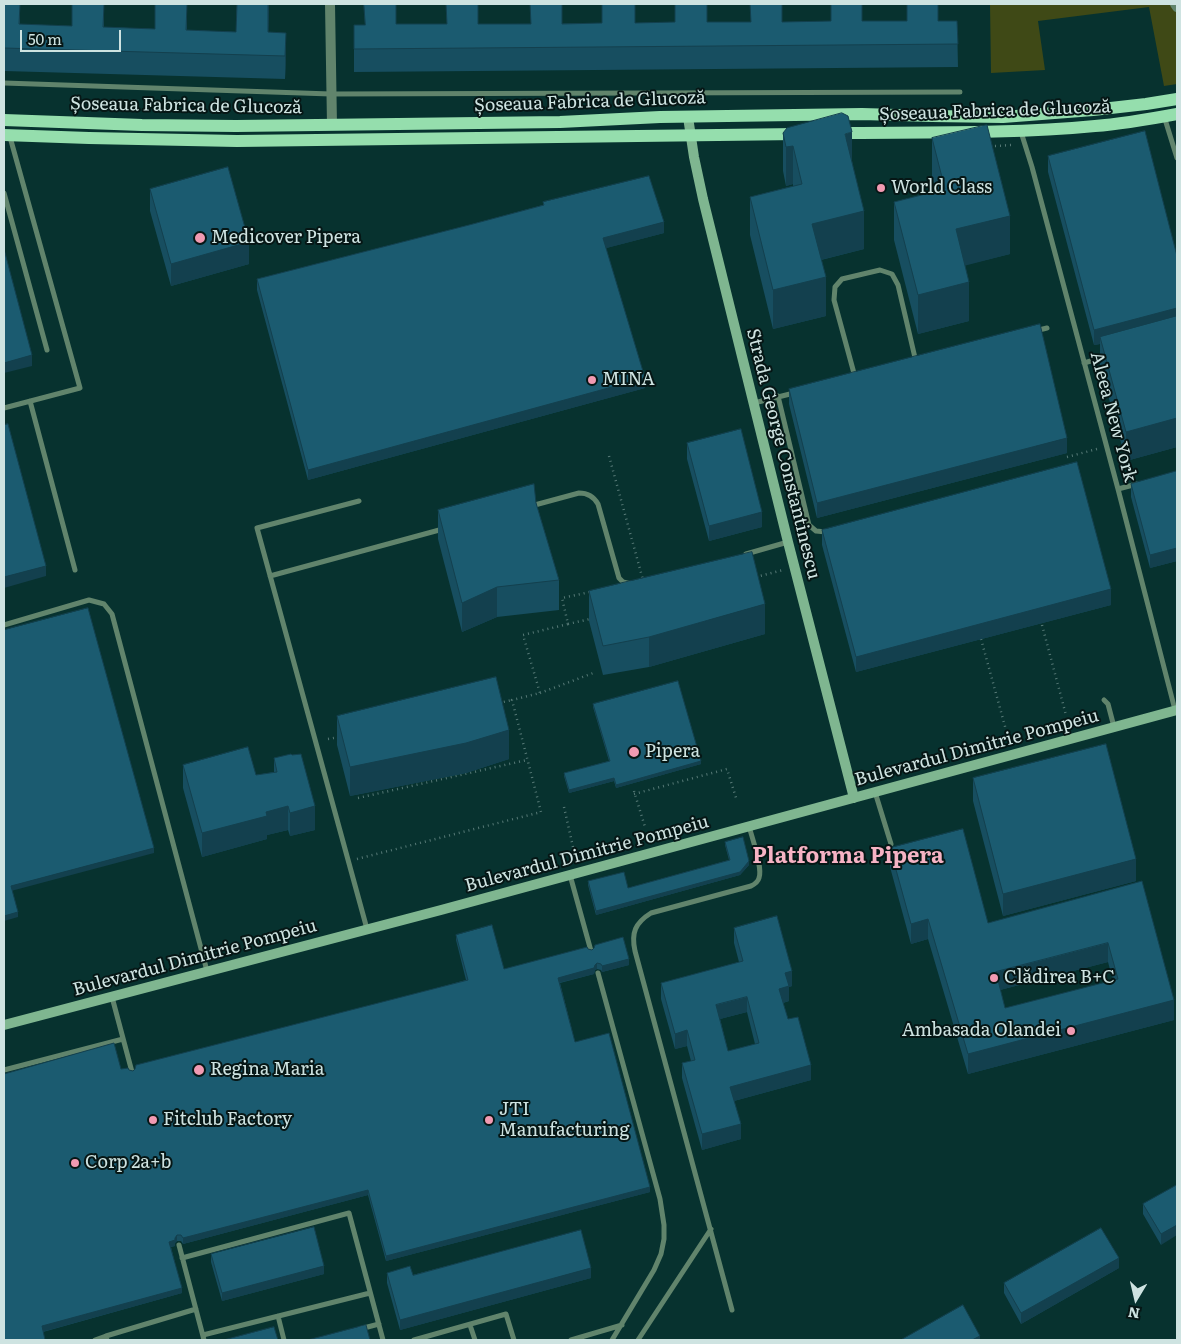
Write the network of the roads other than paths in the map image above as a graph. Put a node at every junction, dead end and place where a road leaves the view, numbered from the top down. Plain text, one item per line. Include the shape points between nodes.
1 (330, 4) edge
2 (1175, 4) edge
3 (1177, 8) edge
4 (4, 83) edge
5 (960, 92) dead end
6 (331, 94) junction
7 (1177, 99) edge
8 (1171, 115) edge
9 (688, 117) junction
10 (4, 120) edge
11 (332, 125) junction
12 (1021, 131) junction
13 (808, 134) edge
14 (827, 134) edge
15 (7, 135) edge
16 (691, 136) junction
17 (1177, 158) edge
18 (4, 193) edge
19 (1047, 328) dead end
20 (1028, 333) edge
21 (47, 350) dead end
22 (1112, 355) edge
23 (926, 360) edge
24 (916, 362) junction
25 (1084, 363) junction
26 (910, 364) edge
27 (864, 376) edge
28 (855, 378) junction
29 (845, 380) edge
30 (797, 392) edge
31 (778, 396) junction
32 (30, 401) junction
33 (754, 403) junction
34 (4, 408) edge
35 (1143, 482) edge
36 (1118, 489) junction
37 (359, 500) dead end
38 (523, 508) edge
39 (448, 528) edge
40 (834, 530) edge
41 (788, 542) junction
42 (740, 555) edge
43 (75, 570) dead end
44 (270, 576) junction
45 (644, 581) edge
46 (4, 625) edge
47 (1107, 701) dead end
48 (1176, 711) edge
49 (1114, 727) junction
50 (876, 792) junction
51 (854, 798) junction
52 (749, 826) junction
53 (891, 844) dead end
54 (570, 875) junction
55 (366, 929) junction
56 (592, 951) edge
57 (207, 972) junction
58 (598, 973) dead end
59 (112, 997) junction
60 (4, 1026) edge
61 (123, 1039) junction
62 (4, 1070) edge
63 (132, 1072) edge
64 (710, 1229) junction
65 (179, 1245) dead end
66 (182, 1258) junction
67 (370, 1293) junction
68 (196, 1309) junction
69 (732, 1310) dead end
70 (278, 1316) junction
71 (378, 1324) junction
72 (470, 1325) junction
73 (622, 1325) junction
74 (352, 1331) edge
75 (439, 1333) junction
76 (106, 1338) edge
77 (204, 1338) edge
78 (95, 1340) edge
79 (284, 1340) edge
80 (383, 1340) edge
81 (414, 1340) edge
82 (441, 1340) edge
83 (475, 1340) edge
84 (514, 1340) edge
85 (571, 1340) edge
86 (612, 1340) edge
87 (638, 1340) edge

1 - 6 street
2 - 3 street
4 - 6 lane
5 - 6 lane
6 - 11 street
7 - 9 main road, Șoseaua Fabrica de Glucoză via 1004,117 862,114
8 - 12 main road, Șoseaua Fabrica de Glucoză via 1094,126
8 - 17 lane
9 - 11 main road, Șoseaua Fabrica de Glucoză
9 - 16 street, Strada George Constantinescu
10 - 11 main road, Șoseaua Fabrica de Glucoză via 142,125
12 - 14 main road, Șoseaua Fabrica de Glucoză
12 - 25 lane, Aleea New York
13 - 16 main road, Șoseaua Fabrica de Glucoză
15 - 16 main road, Șoseaua Fabrica de Glucoză via 213,141
15 - 32 lane via 80,388
16 - 33 street, Strada George Constantinescu
18 - 21 lane
19 - 20 lane
22 - 25 lane
23 - 24 lane
24 - 26 lane
24 - 28 lane via 898,285 892,274 880,270 842,279 835,287 834,300
25 - 36 lane, Aleea New York
27 - 28 lane
28 - 29 lane
30 - 31 lane
31 - 33 lane
31 - 40 lane via 809,525 821,532
32 - 34 lane
32 - 43 lane
33 - 41 street, Strada George Constantinescu
35 - 36 lane
36 - 48 lane, Aleea New York
37 - 44 lane via 257,528
38 - 45 lane via 579,493 592,497 598,504 619,578 628,584
39 - 44 lane
41 - 42 lane
41 - 51 street, Strada George Constantinescu
44 - 55 lane
46 - 57 lane via 89,600 104,604 112,614
47 - 49 lane
48 - 49 street, Bulevardul Dimitrie Pompeiu
49 - 50 street, Bulevardul Dimitrie Pompeiu
50 - 51 street, Bulevardul Dimitrie Pompeiu
50 - 53 lane
51 - 52 street, Bulevardul Dimitrie Pompeiu
52 - 54 street, Bulevardul Dimitrie Pompeiu
52 - 64 lane via 760,868 760,877 755,884 651,913 639,922 633,935
54 - 55 street, Bulevardul Dimitrie Pompeiu
54 - 56 lane
55 - 57 street, Bulevardul Dimitrie Pompeiu
57 - 59 street, Bulevardul Dimitrie Pompeiu
58 - 73 lane via 660,1199 664,1225 661,1254
59 - 60 street, Bulevardul Dimitrie Pompeiu
59 - 61 lane
61 - 62 lane
61 - 63 lane
64 - 69 lane
64 - 87 lane
65 - 66 lane
66 - 67 lane via 349,1213
66 - 68 lane
67 - 70 lane
67 - 71 lane
68 - 76 lane
68 - 77 lane
70 - 77 lane
70 - 79 lane
71 - 74 lane
71 - 80 lane
72 - 75 lane
72 - 83 lane
72 - 84 lane via 506,1314
73 - 85 lane
73 - 86 lane
75 - 81 lane
75 - 82 lane
76 - 78 lane

